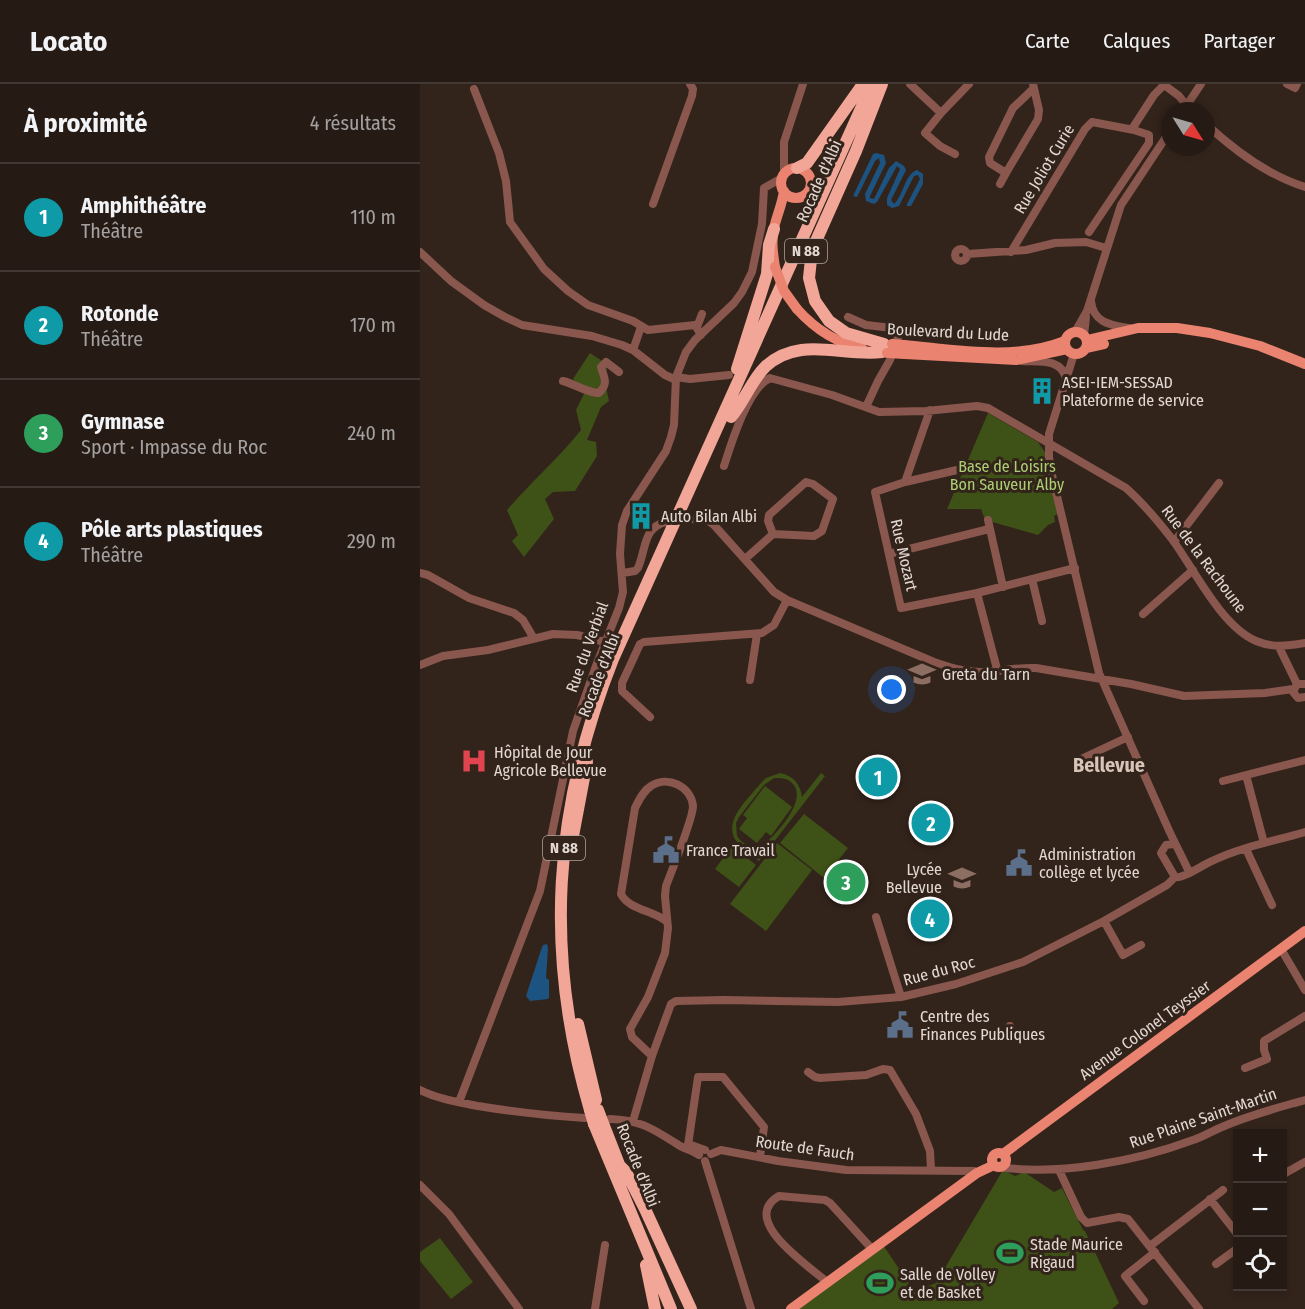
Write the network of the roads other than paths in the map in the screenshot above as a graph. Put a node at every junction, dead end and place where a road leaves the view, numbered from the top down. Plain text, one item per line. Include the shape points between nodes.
1 (690, 84) edge
2 (803, 84) edge
3 (863, 84) edge
4 (872, 84) edge
5 (881, 84) edge
6 (910, 84) edge
7 (969, 84) edge
8 (1202, 84) edge
9 (1287, 84) edge
10 (1297, 84) edge
11 (1164, 85) edge
12 (1033, 86) edge
13 (474, 88) dead end
14 (1180, 102) edge
15 (1191, 102) edge
16 (941, 113) junction
17 (1132, 129) junction
18 (1215, 132) edge
19 (1161, 144) edge
20 (955, 154) dead end
21 (783, 157) junction
22 (796, 168) junction
23 (1006, 173) junction
24 (1122, 181) junction
25 (781, 183) junction
26 (1000, 184) dead end
27 (1305, 187) edge
28 (1132, 188) junction
29 (798, 197) junction
30 (653, 204) dead end
31 (780, 211) junction
32 (774, 229) junction
33 (1089, 232) dead end
34 (1106, 248) junction
35 (420, 252) edge
36 (1011, 252) junction
37 (967, 254) dead end
38 (1091, 297) junction
39 (702, 314) dead end
40 (848, 316) dead end
41 (641, 327) junction
42 (1135, 329) junction
43 (699, 331) junction
44 (1083, 339) junction
45 (1232, 339) junction
46 (886, 348) junction
47 (1069, 348) junction
48 (633, 350) junction
49 (905, 350) junction
50 (1016, 360) junction
51 (1305, 364) edge
52 (620, 372) dead end
53 (729, 375) dead end
54 (676, 379) junction
55 (1066, 380) junction
56 (563, 381) dead end
57 (866, 407) junction
58 (930, 410) junction
59 (729, 412) junction
60 (1048, 439) junction
61 (1049, 457) junction
62 (1075, 459) junction
63 (724, 466) dead end
64 (957, 470) dead end
65 (905, 482) junction
66 (1219, 483) dead end
67 (692, 519) dead end
68 (666, 522) dead end
69 (773, 534) junction
70 (1174, 542) junction
71 (889, 554) junction
72 (745, 559) junction
73 (1075, 568) junction
74 (1193, 570) junction
75 (420, 573) edge
76 (623, 573) junction
77 (1032, 579) junction
78 (1003, 586) junction
79 (977, 593) junction
80 (787, 600) junction
81 (1143, 614) dead end
82 (1042, 621) dead end
83 (757, 634) junction
84 (533, 638) junction
85 (605, 642) junction
86 (1305, 643) edge
87 (1279, 647) junction
88 (420, 665) edge
89 (997, 669) junction
90 (750, 680) dead end
91 (1102, 680) junction
92 (1301, 685) edge
93 (1304, 699) edge
94 (650, 717) dead end
95 (1128, 737) junction
96 (1081, 759) dead end
97 (1305, 760) edge
98 (1246, 775) junction
99 (1223, 781) dead end
100 (1305, 832) edge
101 (1264, 843) junction
102 (1173, 844) junction
103 (1246, 849) junction
104 (1189, 872) junction
105 (1174, 878) junction
106 (1272, 905) dead end
107 (876, 917) dead end
108 (666, 921) junction
109 (1104, 921) junction
110 (1305, 931) edge
111 (1141, 945) dead end
112 (1281, 949) junction
113 (1304, 986) edge
114 (901, 997) junction
115 (1305, 1016) edge
116 (652, 1056) junction
117 (1245, 1068) dead end
118 (808, 1072) dead end
119 (420, 1090) edge
120 (1305, 1100) edge
121 (459, 1102) junction
122 (597, 1118) junction
123 (633, 1121) junction
124 (668, 1137) junction
125 (688, 1145) junction
126 (705, 1155) junction
127 (760, 1157) junction
128 (614, 1159) junction
129 (999, 1161) junction
130 (1305, 1162) edge
131 (931, 1170) junction
132 (1059, 1170) junction
133 (974, 1171) junction
134 (1287, 1172) edge
135 (966, 1181) junction
136 (420, 1186) edge
137 (1223, 1190) dead end
138 (1210, 1199) junction
139 (1233, 1229) edge
140 (639, 1233) junction
141 (605, 1245) dead end
142 (872, 1249) junction
143 (1152, 1249) junction
144 (1233, 1252) edge
145 (1216, 1264) dead end
146 (828, 1282) junction
147 (1144, 1300) dead end
148 (519, 1309) edge
149 (595, 1309) edge
150 (655, 1309) edge
151 (670, 1309) edge
152 (680, 1309) edge
153 (691, 1309) edge
154 (751, 1309) edge
155 (791, 1309) edge
156 (1199, 1309) edge

1 - 30 street via 692,96
2 - 21 street, Rue du Verbial
3 - 22 highway via 807,163
4 - 59 highway, Rocade d'Albi / N 88
5 - 46 highway via 812,250 809,278 815,301 829,321 846,333
5 - 59 highway, Rocade d'Albi / N 88
6 - 16 street
7 - 16 street
8 - 15 street
9 - 10 street via 1294,88
11 - 14 street
11 - 17 street
12 - 23 street via 1038,119
12 - 23 street via 1012,108 989,157 990,163
13 - 41 street via 499,153 508,214 515,230 544,269 568,291 588,305
16 - 20 street via 925,133
17 - 24 street via 1150,138
17 - 36 street, Rue Joliot Curie via 1092,122 1085,129
18 - 27 street via 1234,150 1286,181
19 - 28 street
21 - 22 street
21 - 25 street, Rue du Verbial
22 - 25 main road
22 - 29 main road via 805,171 810,180 809,189
23 - 26 street
24 - 28 street
24 - 33 street
25 - 29 main road via 790,196
25 - 31 main road, Boulevard du Lude
25 - 43 street, Rue du Verbial via 764,188 762,193 762,224 749,280 734,303
28 - 34 street via 1121,205
29 - 31 main road
31 - 32 main road, Boulevard du Lude
32 - 46 main road, Boulevard du Lude, bridge via 775,267 784,291 797,309 829,336
32 - 59 highway via 767,274 726,399
34 - 36 street via 1086,242 1054,243
34 - 38 street
35 - 48 street via 484,305 522,325 592,336
36 - 37 street
38 - 42 street via 1093,311 1102,321
38 - 44 street
39 - 43 street
40 - 57 street via 866,325 892,328 898,337
41 - 43 street via 648,330 695,325
41 - 48 street
42 - 44 main road
42 - 45 main road via 1177,328
43 - 54 street, Rue du Verbial
44 - 45 main road via 1151,335
44 - 47 main road via 1081,353
44 - 47 main road via 1069,335
45 - 51 main road
46 - 49 main road, Boulevard du Lude, bridge
46 - 59 highway via 869,354 819,348 790,352 765,368
47 - 49 main road, Boulevard du Lude
47 - 50 main road, Boulevard du Lude
47 - 55 street
48 - 54 street
49 - 50 main road, Boulevard du Lude
50 - 55 street, Boulevard du Lude via 1052,363 1064,371
52 - 56 street via 603,363 605,387 599,393
53 - 54 street
54 - 76 street, Rue du Verbial via 674,425 668,444 622,525
55 - 60 street
57 - 58 street via 882,412
57 - 63 street via 770,378 756,389
58 - 60 street, Rue de la Rachoune via 988,408
58 - 65 street
59 - 122 highway, Rocade d'Albi / N 88 via 609,691 594,735 579,802 570,868 570,958 576,1015
60 - 61 street
60 - 62 street, Rue de la Rachoune
61 - 62 street, Rue de la Rachoune
61 - 73 street
62 - 70 street, Rue de la Rachoune via 1107,475 1138,498
64 - 65 street, Rue Mozart
65 - 71 street, Rue Mozart via 875,492
66 - 70 street
67 - 72 street via 711,523
68 - 76 street via 648,533 638,568
69 - 69 street via 820,534 833,499 806,482 769,515
69 - 72 street
70 - 74 street, Rue de la Rachoune
71 - 78 street via 988,525
71 - 79 street, Rue Mozart via 901,608
72 - 80 street via 774,592
73 - 77 street
73 - 91 street
74 - 81 street
74 - 87 street, Rue de la Rachoune via 1228,620 1256,641
75 - 84 street via 469,598 514,613
76 - 85 street, Rue du Verbial via 619,608
77 - 78 street
77 - 82 street
78 - 79 street
79 - 89 street
80 - 83 street via 774,625
80 - 89 street via 934,662 977,672
83 - 90 street
83 - 94 street via 640,644 622,691
84 - 85 street via 577,635
84 - 88 street via 488,651 443,656
85 - 121 street, Rue du Verbial via 573,731 540,891
86 - 87 street
87 - 92 street
89 - 91 street via 1036,668
91 - 92 street via 1184,696 1265,693
91 - 95 street
92 - 93 street via 1296,696
95 - 96 street
95 - 102 street
97 - 98 street
98 - 99 street
98 - 101 street
100 - 101 street, Rue du Roc
101 - 103 street, Rue du Roc
102 - 104 street
102 - 105 street via 1166,845 1161,853
103 - 104 street, Rue du Roc
103 - 106 street
104 - 105 street, Rue du Roc
105 - 109 street, Rue du Roc
107 - 114 street
108 - 108 street via 666,886 693,807 688,792 667,781 645,790 635,808 621,894 626,902
108 - 116 street via 665,952 648,997 630,1029 632,1037
109 - 111 street via 1123,955
109 - 114 street, Rue du Roc via 1023,962 961,983
110 - 112 main road, Avenue Colonel Teyssier
112 - 113 street
112 - 129 main road, Avenue Colonel Teyssier
114 - 116 street, Rue du Roc via 838,1002 676,1001 671,1004
115 - 117 street via 1264,1041 1267,1059
116 - 123 street, Rue du Roc
118 - 131 street via 820,1078 890,1070 916,1114 930,1151
119 - 121 street, Route de Fauch
120 - 132 street, Rue Plaine Saint-Martin via 1223,1126 1165,1150
121 - 122 street, Route de Fauch via 538,1115
122 - 123 street, Route de Fauch
122 - 128 highway, Rocade d'Albi / N 88
123 - 124 street, Route de Fauch
124 - 125 street, Route de Fauch
124 - 126 street, Route de Fauch
125 - 126 street, Route de Fauch
125 - 127 street via 698,1077 723,1077 764,1126
126 - 127 street, Route de Fauch via 721,1150
126 - 154 street
127 - 131 street, Route de Fauch via 846,1170
128 - 140 highway, Rocade d'Albi / N 88 via 618,1184
128 - 152 highway, Rocade d'Albi / N 88
128 - 153 highway via 626,1172 645,1209
129 - 132 street, Rue Plaine Saint-Martin via 1018,1168
129 - 133 main road, Avenue Colonel Teyssier
129 - 135 main road, Avenue Colonel Teyssier
130 - 134 street
131 - 133 street, Route de Fauch
132 - 143 street via 1087,1223 1128,1219
133 - 135 main road, Avenue Colonel Teyssier
135 - 142 main road, Avenue Colonel Teyssier
136 - 148 street via 449,1214
137 - 138 street
138 - 139 street
138 - 143 street
140 - 150 highway
140 - 151 highway, Rocade d'Albi / N 88
141 - 149 street
142 - 146 main road, Avenue Colonel Teyssier
142 - 146 street via 825,1200 779,1196 773,1199 768,1203 766,1218 774,1236
143 - 147 street via 1125,1276
143 - 156 street
144 - 145 street
146 - 155 main road, Avenue Colonel Teyssier

